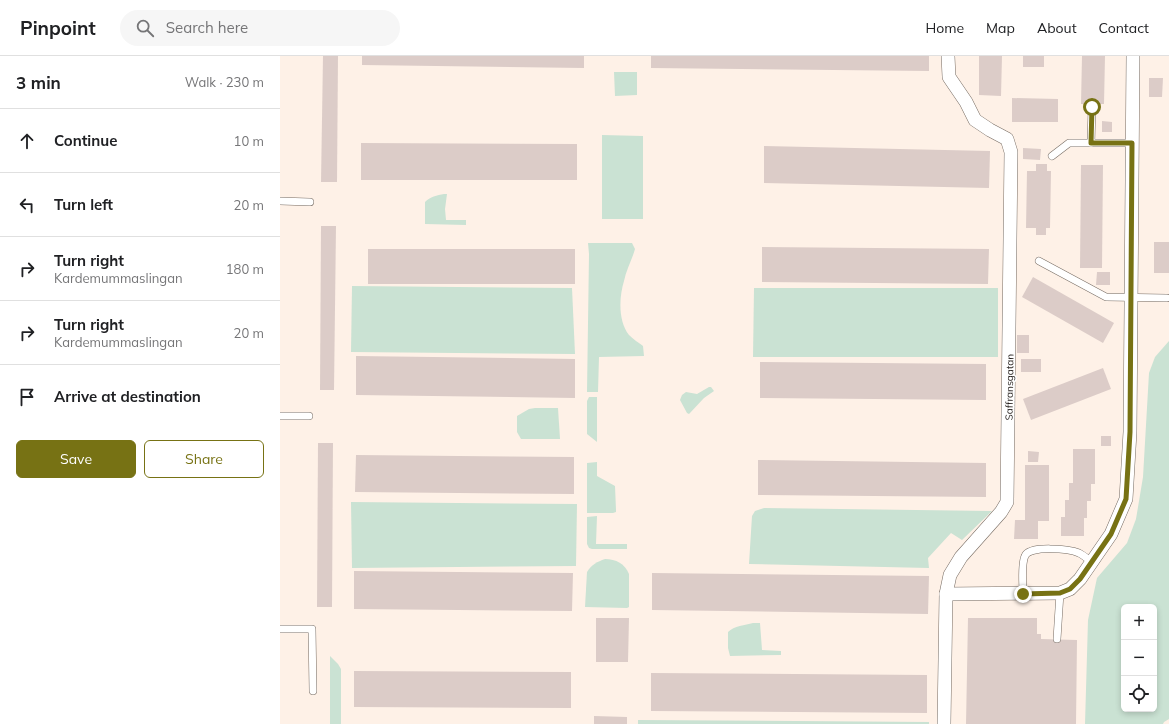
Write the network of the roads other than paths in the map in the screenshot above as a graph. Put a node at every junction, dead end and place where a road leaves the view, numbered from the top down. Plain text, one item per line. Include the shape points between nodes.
1 (948, 56) edge
2 (1133, 56) edge
3 (1092, 107) dead end
4 (1091, 143) junction
5 (1132, 143) junction
6 (1052, 156) dead end
7 (280, 201) edge
8 (310, 202) dead end
9 (1039, 261) dead end
10 (1131, 298) junction
11 (1167, 298) dead end
12 (280, 416) edge
13 (309, 416) dead end
14 (1092, 562) junction
15 (1060, 593) junction
16 (946, 594) junction
17 (1023, 594) junction
18 (280, 628) edge
19 (1056, 639) dead end
20 (313, 691) dead end
21 (944, 724) edge

1 - 16 street, Saffransgatan via 949,77 975,120 1007,138 1011,152 1008,502 950,575
2 - 5 street
3 - 4 lane
4 - 5 lane
4 - 6 lane via 1069,143
5 - 10 street
7 - 8 lane
9 - 10 lane via 1106,297
10 - 11 lane
10 - 14 street via 1130,432 1126,499 1111,534
12 - 13 lane
14 - 15 street via 1070,589
14 - 17 lane via 1080,553 1068,550 1039,549 1028,552 1024,556 1022,568
15 - 17 street
15 - 19 lane
16 - 17 street
16 - 21 street, Saffransgatan
18 - 20 lane via 312,629

